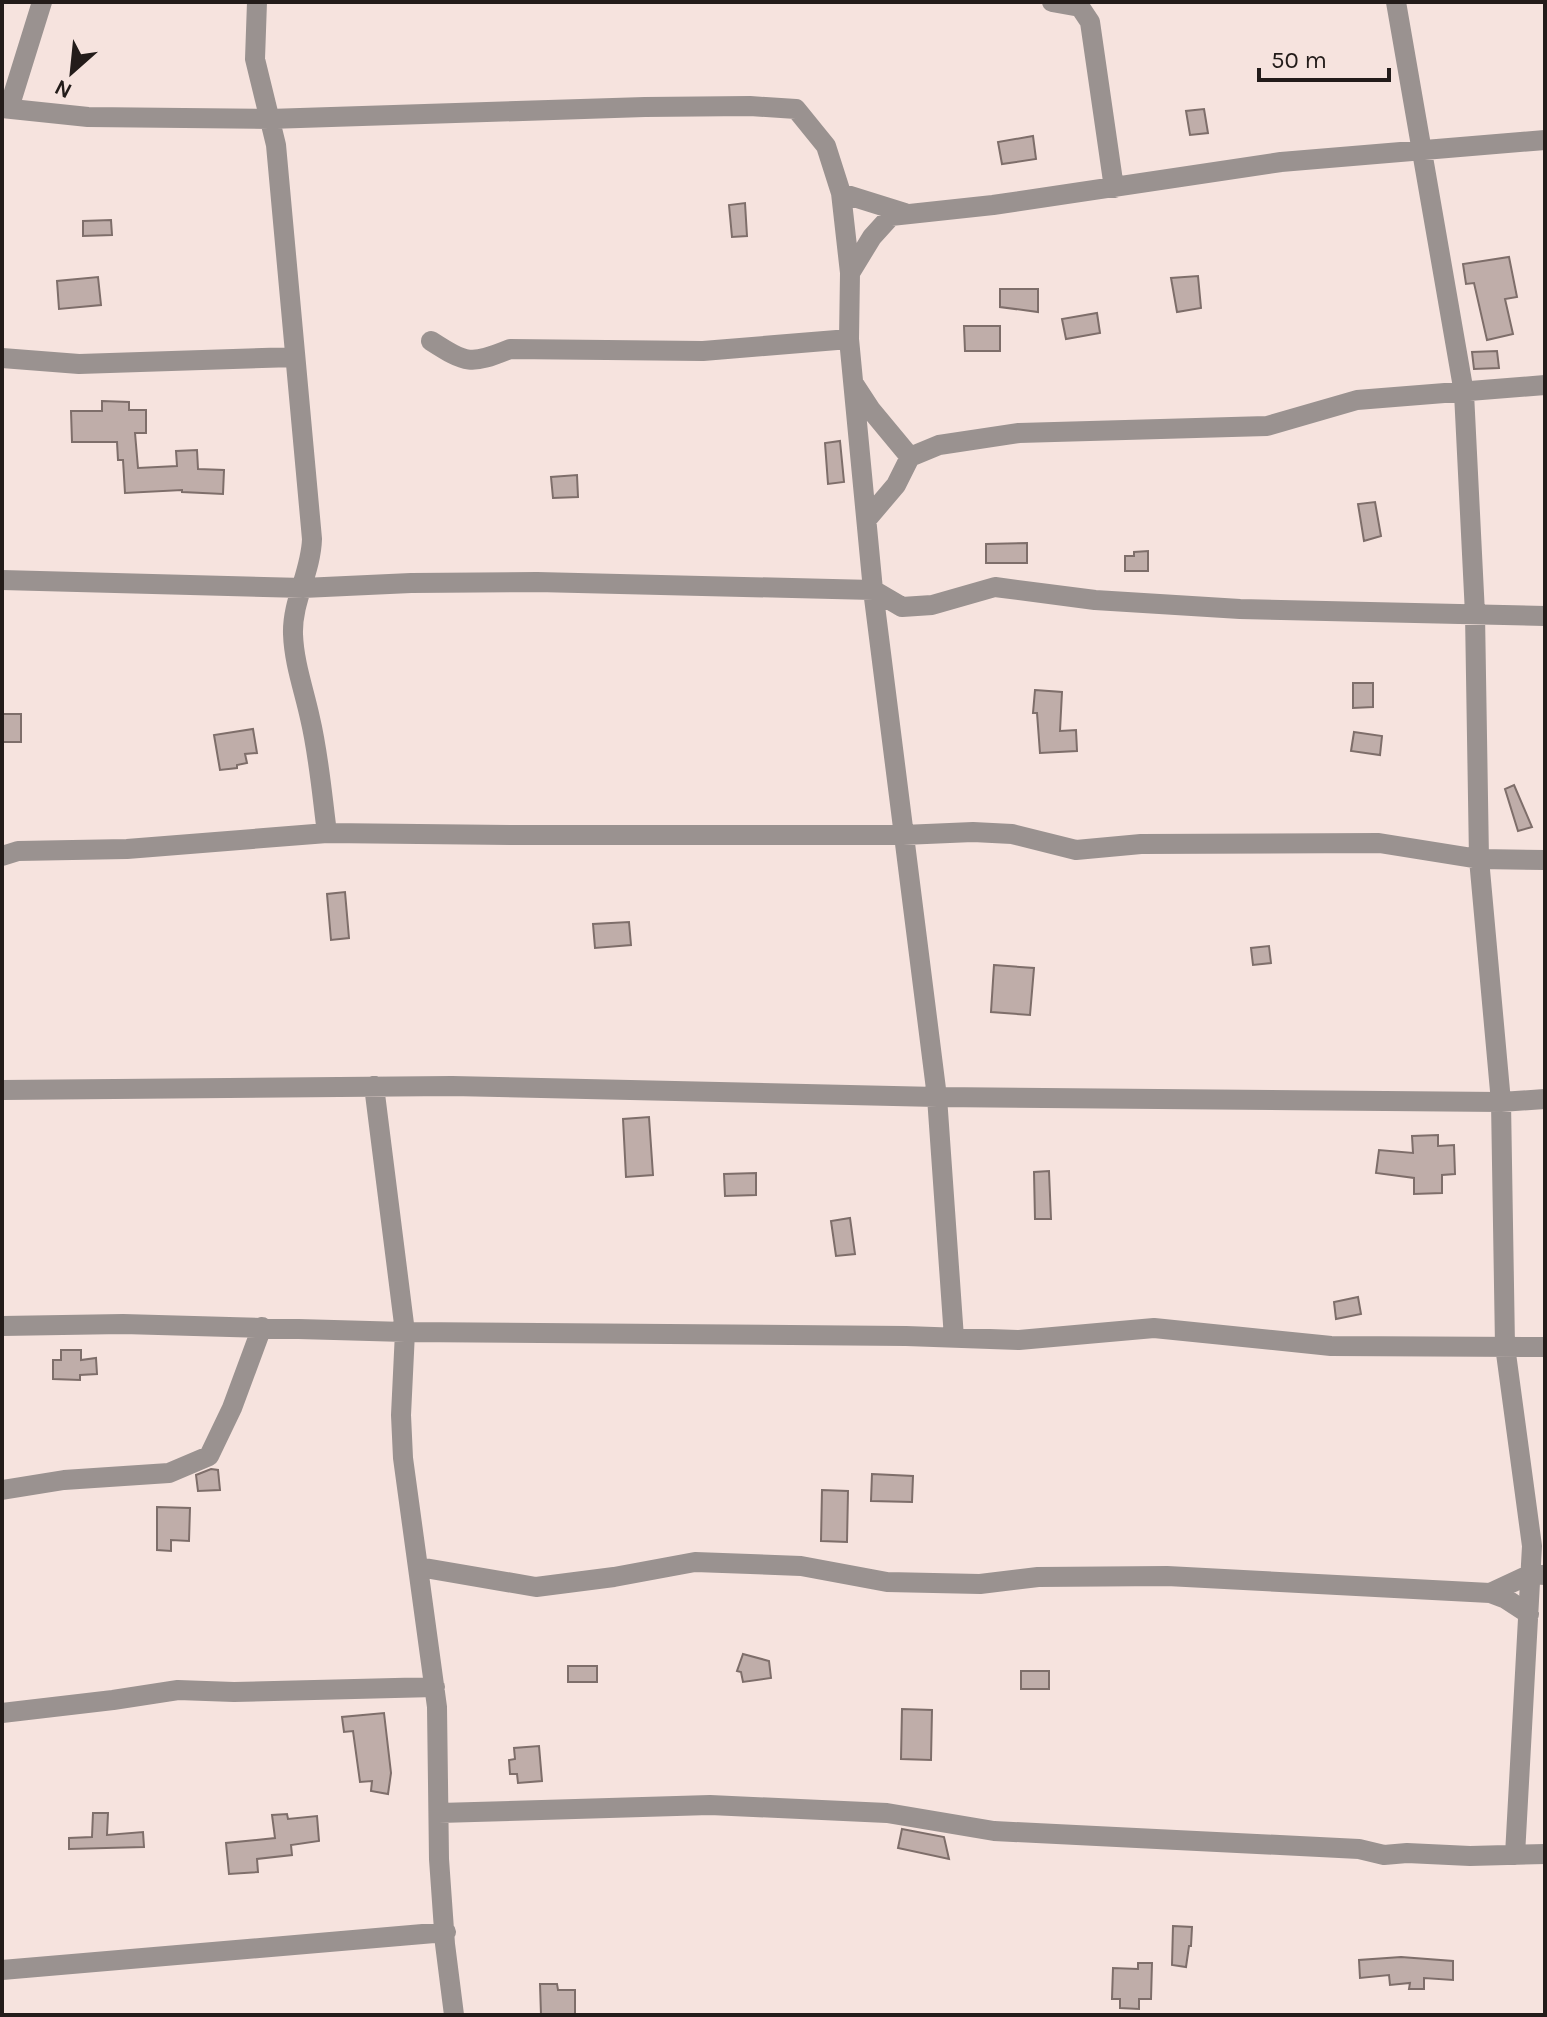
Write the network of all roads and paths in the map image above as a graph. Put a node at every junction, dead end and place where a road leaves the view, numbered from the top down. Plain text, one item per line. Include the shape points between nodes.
1 (42, 2) edge
2 (257, 2) edge
3 (1052, 2) edge
4 (1396, 2) edge
5 (5, 108) edge
6 (269, 119) junction
7 (1545, 140) edge
8 (1423, 149) junction
9 (1114, 188) junction
10 (841, 193) junction
11 (909, 214) junction
12 (850, 273) junction
13 (849, 339) junction
14 (431, 341) dead end
15 (295, 357) junction
16 (2, 358) edge
17 (852, 380) junction
18 (1545, 385) edge
19 (1464, 393) junction
20 (910, 457) junction
21 (868, 518) junction
22 (2, 580) edge
23 (303, 588) junction
24 (873, 590) junction
25 (1475, 614) junction
26 (1545, 616) edge
27 (327, 833) junction
28 (903, 835) junction
29 (2, 856) edge
30 (1479, 859) junction
31 (1545, 860) edge
32 (374, 1086) junction
33 (2, 1090) edge
34 (937, 1097) junction
35 (1545, 1099) edge
36 (1501, 1102) junction
37 (2, 1326) edge
38 (262, 1327) junction
39 (405, 1332) junction
40 (954, 1338) junction
41 (1505, 1346) junction
42 (1545, 1347) edge
43 (2, 1490) edge
44 (419, 1567) junction
45 (1538, 1575) edge
46 (1490, 1593) junction
47 (1529, 1614) junction
48 (435, 1687) junction
49 (2, 1713) edge
50 (439, 1813) junction
51 (1545, 1854) edge
52 (1515, 1855) junction
53 (446, 1932) junction
54 (2, 1970) edge
55 (454, 2015) edge

1 - 5 street
2 - 6 street via 255,59
3 - 9 street via 1080,7 1090,22
4 - 8 street
5 - 6 street via 88,117
6 - 10 street via 645,107 796,109 826,146
6 - 15 street via 276,145
7 - 8 street
8 - 9 street via 1281,162
8 - 19 street
9 - 11 street
10 - 11 street
10 - 12 street
11 - 12 street via 891,216
12 - 13 street
13 - 14 street via 703,351 510,349 484,359 460,359
13 - 17 street
15 - 16 street via 79,364
15 - 23 street via 312,539
17 - 20 street
17 - 21 street
18 - 19 street
19 - 20 street via 1357,400 1267,426 1019,433 939,445
19 - 25 street
20 - 21 street via 896,485
21 - 24 street
22 - 23 street
23 - 24 street via 537,582
23 - 27 street via 293,634
24 - 25 street via 902,607 932,605 995,587 1095,600 1240,609
24 - 28 street
25 - 26 street
25 - 30 street
27 - 28 street
27 - 29 street
28 - 30 street via 1012,834 1076,850 1141,844 1379,843
28 - 34 street
30 - 31 street
30 - 36 street
32 - 33 street
32 - 34 street
32 - 39 street
34 - 36 street
34 - 40 street
35 - 36 street
36 - 41 street
37 - 38 street
38 - 39 street
38 - 43 street via 209,1456 169,1473
39 - 40 street
39 - 44 street via 403,1458
40 - 41 street via 1019,1340 1154,1328 1331,1346
41 - 42 street
41 - 45 street
44 - 46 street via 536,1587 695,1562 801,1566 887,1582 1167,1576
44 - 48 street
45 - 46 street
45 - 47 street
46 - 47 street
47 - 52 street
48 - 49 street via 178,1690
48 - 50 street
50 - 52 street via 710,1805 887,1813 1016,1833 1359,1849 1384,1855
50 - 53 street
51 - 52 street
53 - 54 street
53 - 55 street

